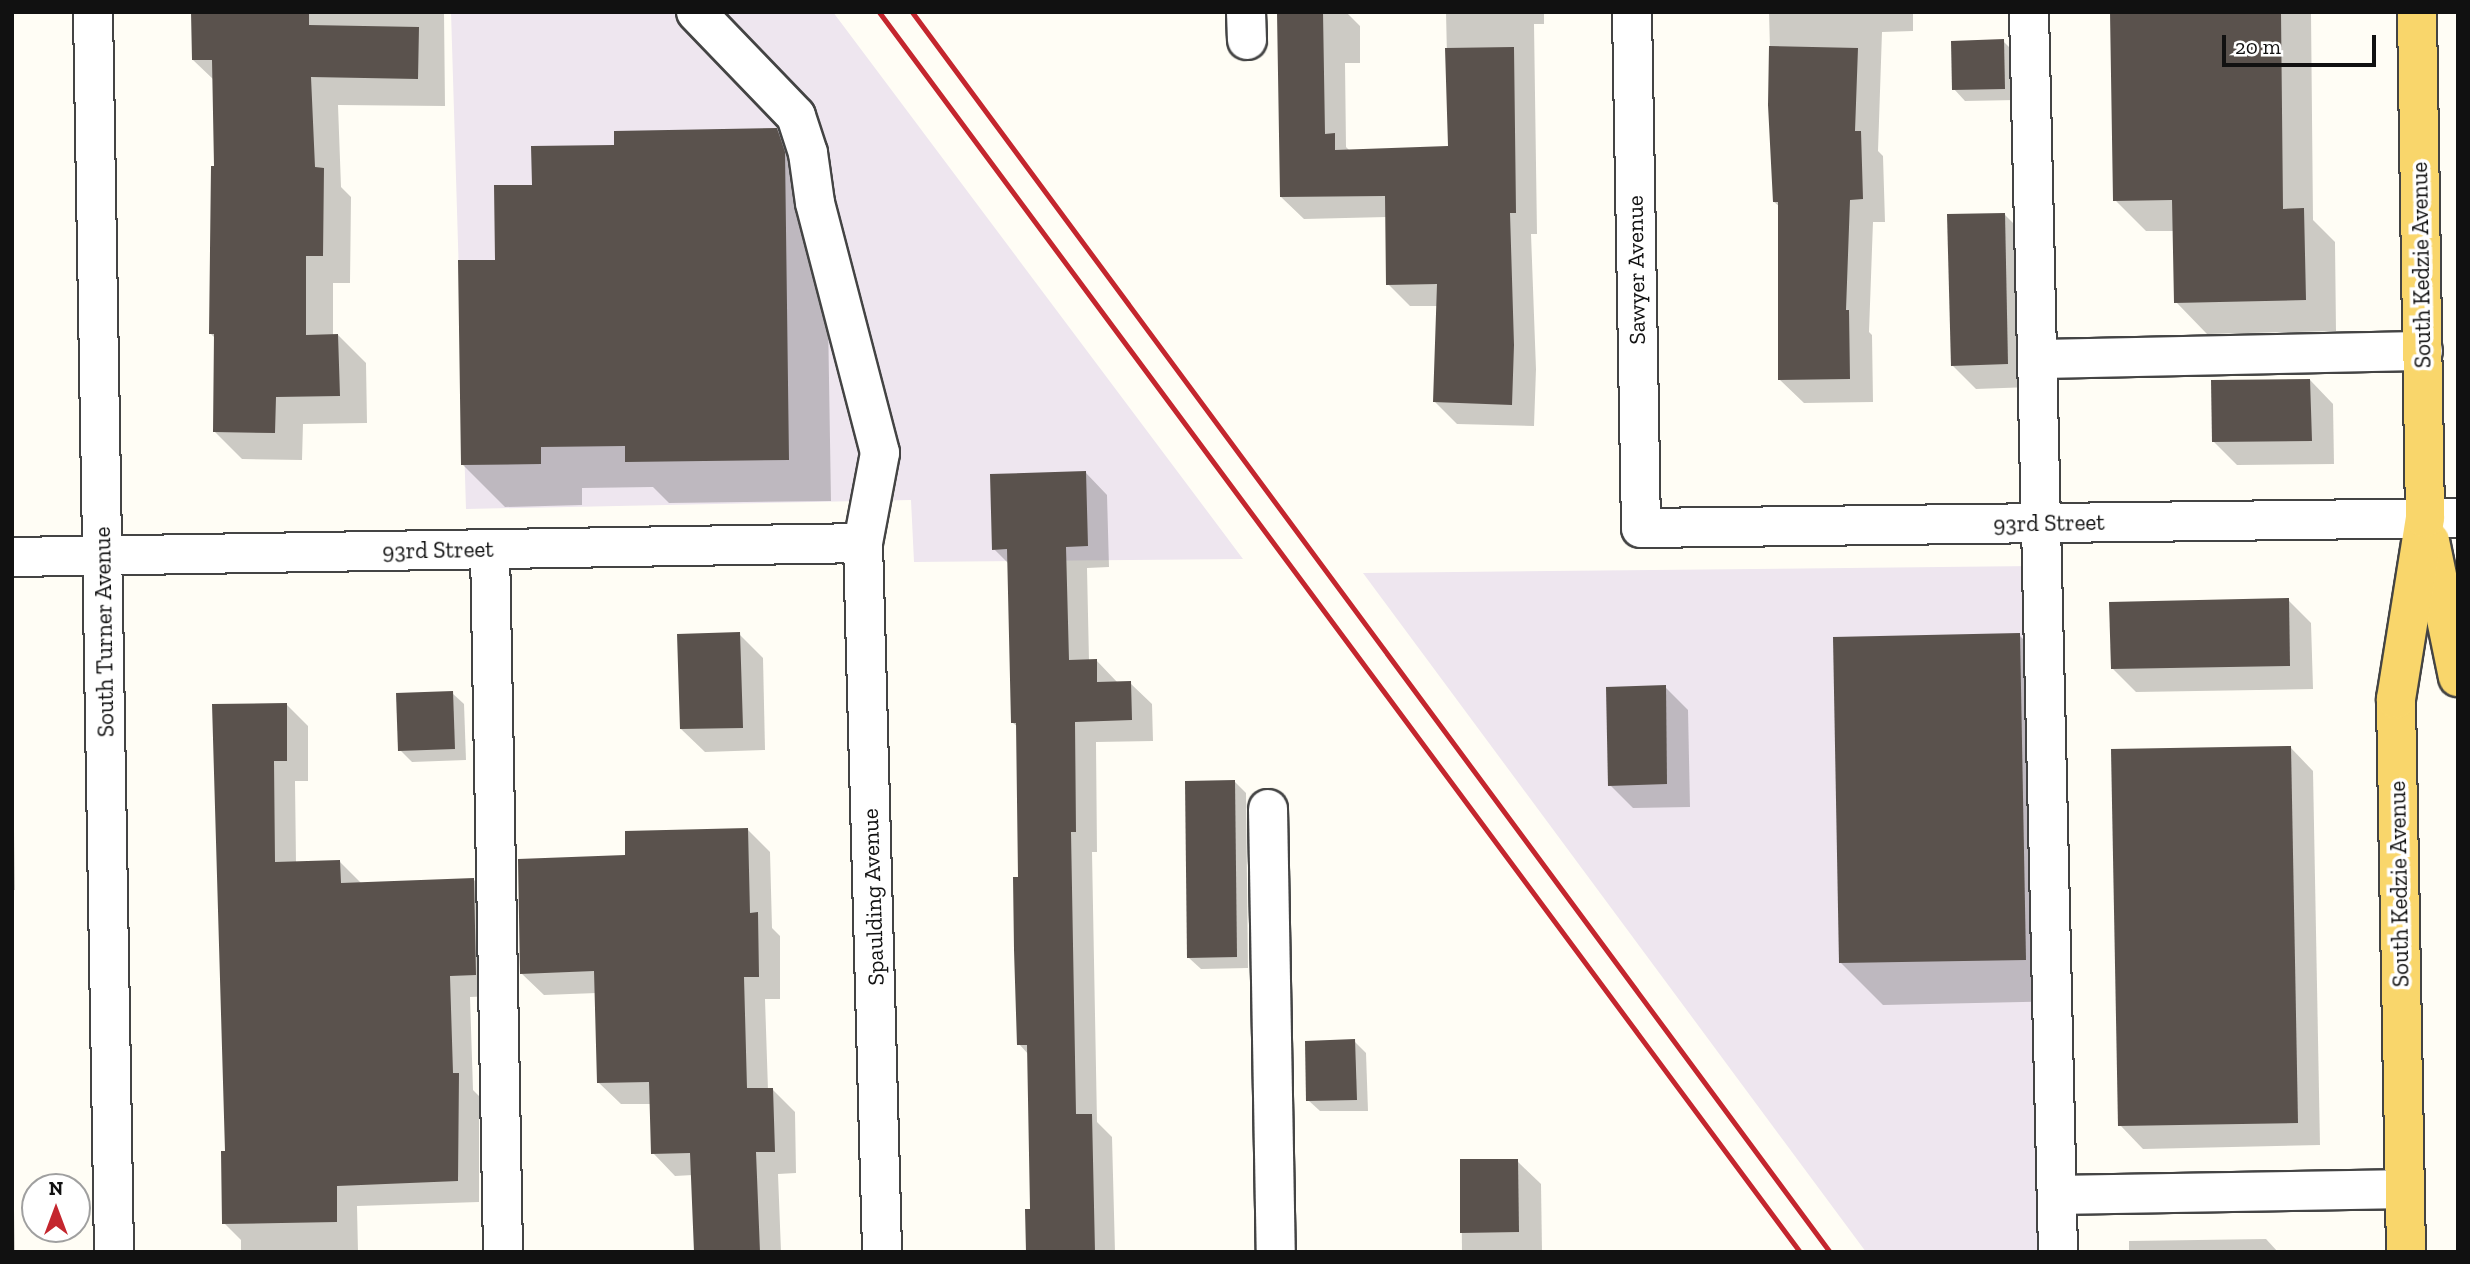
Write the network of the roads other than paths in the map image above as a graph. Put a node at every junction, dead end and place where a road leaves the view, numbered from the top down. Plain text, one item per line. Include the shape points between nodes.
1 (93, 12) edge
2 (696, 12) edge
3 (1632, 12) edge
4 (2029, 12) edge
5 (2417, 12) edge
6 (2423, 351) junction
7 (2038, 359) junction
8 (2441, 518) edge
9 (2042, 523) junction
10 (1641, 528) joint
11 (863, 543) junction
12 (490, 549) junction
13 (102, 556) junction
14 (12, 557) edge
15 (2458, 677) edge
16 (1268, 809) dead end
17 (2405, 1189) junction
18 (2059, 1195) junction
19 (114, 1252) edge
20 (503, 1252) edge
21 (882, 1252) edge
22 (1276, 1252) edge
23 (2058, 1252) edge
24 (2406, 1252) edge

1 - 13 street, South Turner Avenue
2 - 11 street, Spaulding Avenue via 796,116 808,153 816,203 880,453
3 - 10 street, Sawyer Avenue
4 - 7 street
5 - 6 main road, South Kedzie Avenue
6 - 7 street
6 - 8 main road, South Kedzie Avenue
7 - 9 street
8 - 9 street, 93rd Street
8 - 15 main road, South Kedzie Avenue
8 - 17 main road, South Kedzie Avenue via 2396,699
9 - 10 street, 93rd Street
9 - 18 street
11 - 12 street, 93rd Street
11 - 21 street, Spaulding Avenue
12 - 13 street, 93rd Street
12 - 20 street
13 - 14 street, 93rd Street
13 - 19 street, South Turner Avenue
16 - 22 street
17 - 18 street
17 - 24 main road, South Kedzie Avenue
18 - 23 street

